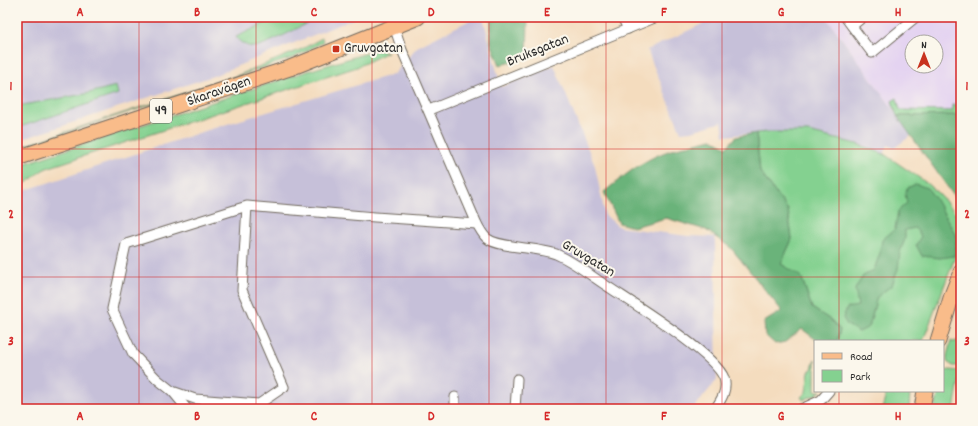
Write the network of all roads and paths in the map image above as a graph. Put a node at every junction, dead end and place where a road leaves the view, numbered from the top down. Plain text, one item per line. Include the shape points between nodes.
1 (418, 17) edge
2 (622, 17) edge
3 (657, 17) edge
4 (845, 17) edge
5 (863, 17) edge
6 (916, 17) edge
7 (394, 26) junction
8 (852, 26) junction
9 (628, 29) junction
10 (429, 110) junction
11 (17, 158) edge
12 (247, 206) junction
13 (477, 224) junction
14 (961, 272) edge
15 (938, 340) edge
16 (516, 379) dead end
17 (172, 391) junction
18 (925, 392) edge
19 (828, 393) edge
20 (455, 397) dead end
21 (187, 409) edge
22 (455, 409) edge
23 (515, 409) edge
24 (715, 409) edge
25 (801, 409) edge
26 (823, 409) edge
27 (922, 409) edge

1 - 7 main road, Skaravägen / 49
2 - 9 street
3 - 9 street, Bruksgatan
4 - 8 street
5 - 8 street
6 - 8 street via 872,53
7 - 10 street, Gruvgatan
7 - 11 main road, Skaravägen / 49 via 290,68
9 - 10 street, Bruksgatan
10 - 13 street, Gruvgatan
12 - 13 street
12 - 17 street via 126,244 112,309 133,354
12 - 17 street via 242,290 284,387 259,404 195,399
13 - 24 street, Gruvgatan via 487,239 496,243 556,254 658,320 702,353 719,369 724,379 725,389
14 - 15 main road
16 - 23 street
17 - 21 street
18 - 27 main road
19 - 25 street via 821,400
19 - 26 street
20 - 22 street

